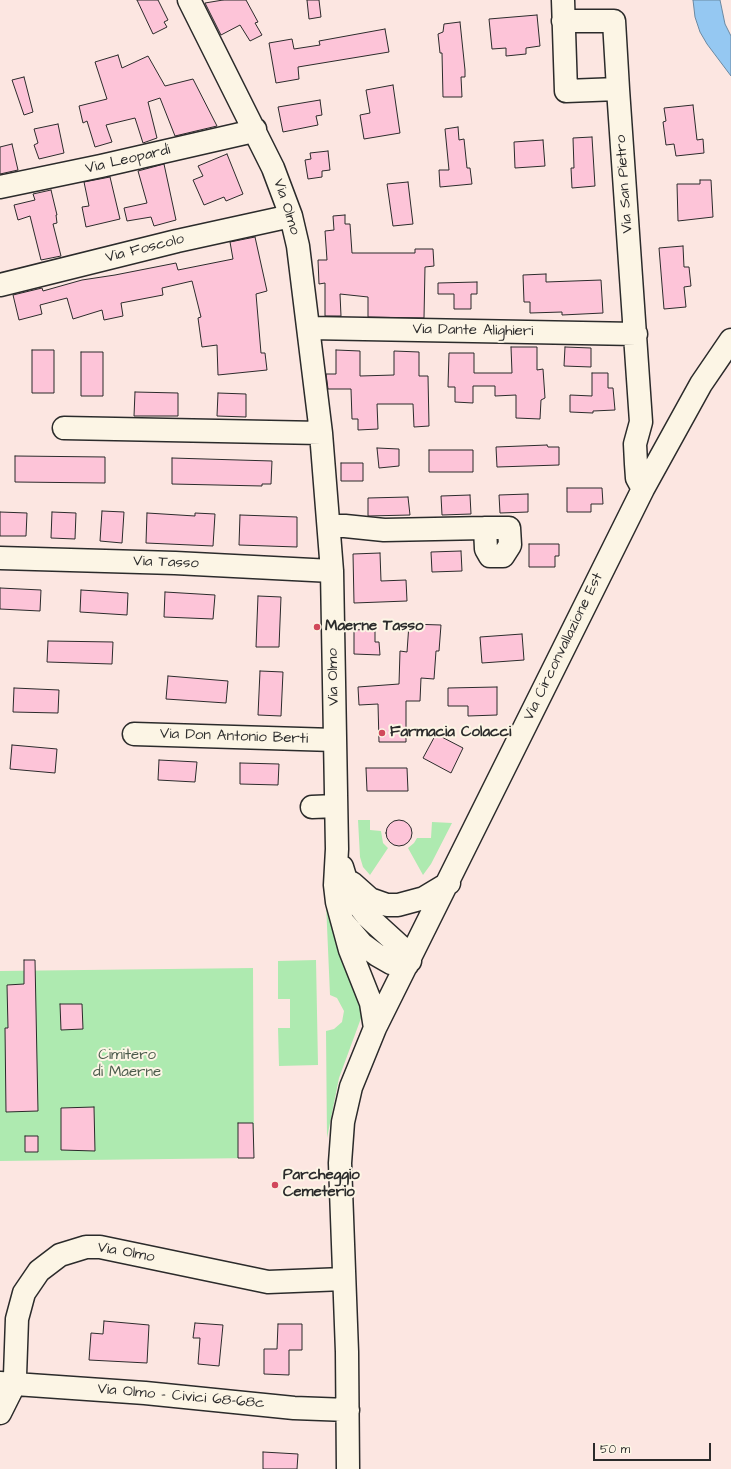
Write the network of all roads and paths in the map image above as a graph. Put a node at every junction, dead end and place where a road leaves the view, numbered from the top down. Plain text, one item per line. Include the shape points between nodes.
1 (189, 0) edge
2 (563, 10) edge
3 (618, 89) junction
4 (255, 129) junction
5 (0, 187) edge
6 (291, 216) junction
7 (0, 285) edge
8 (310, 328) junction
9 (636, 334) junction
10 (731, 340) edge
11 (641, 422) junction
12 (64, 428) dead end
13 (321, 433) junction
14 (662, 451) junction
15 (642, 489) junction
16 (329, 526) junction
17 (485, 528) dead end
18 (0, 558) edge
19 (332, 571) junction
20 (134, 734) dead end
21 (334, 740) junction
22 (336, 806) junction
23 (312, 807) dead end
24 (336, 849) junction
25 (345, 874) junction
26 (449, 883) junction
27 (340, 918) junction
28 (409, 963) junction
29 (375, 1028) junction
30 (344, 1279) junction
31 (7, 1384) edge
32 (348, 1410) junction
33 (0, 1413) edge
34 (348, 1469) edge

1 - 4 street, Via Olmo
2 - 3 street, Via San Pietro via 614,21
2 - 3 street via 566,91
3 - 9 street, Via San Pietro
4 - 5 street, Via Leopardi via 108,165
4 - 6 street, Via Olmo
6 - 7 street, Via Foscolo
6 - 8 street, Via Olmo
8 - 9 street, Via Dante Alighieri
8 - 13 street, Via Olmo
9 - 11 street, Via San Pietro
10 - 14 street, Via Circonvallazione Est via 701,384
11 - 14 street, Via San Pietro via 654,447
11 - 15 street, Via San Pietro via 635,444 637,478
12 - 13 street
13 - 16 street, Via Olmo
14 - 15 street, Via Circonvallazione Est
15 - 26 street, Via Circonvallazione Est
16 - 17 street via 384,530
16 - 19 street, Via Olmo
18 - 19 street, Via Tasso
19 - 21 street, Via Olmo
20 - 21 street, Via Don Antonio Berti
21 - 22 street, Via Olmo
22 - 23 street
22 - 24 street, Via Olmo
24 - 25 street, Via Olmo
24 - 27 street, Via Olmo via 335,885
25 - 26 street, Via Olmo via 358,890 370,899 387,905 398,905 424,898
25 - 28 street, Via Olmo via 350,893 356,902 367,916 401,946
26 - 28 street, Via Circonvallazione Est
27 - 28 street via 362,944 376,955 391,963
27 - 29 street, Via Olmo via 371,1003
28 - 29 street
29 - 30 street via 351,1087 343,1122 340,1163
30 - 31 street, Via Olmo via 268,1282 106,1248 86,1247 73,1250 60,1255 39,1271 24,1293 17,1319
30 - 32 street
31 - 32 street, Via Olmo - Civici 68-68c via 145,1393 294,1408
31 - 33 street, Via Olmo
32 - 34 street

